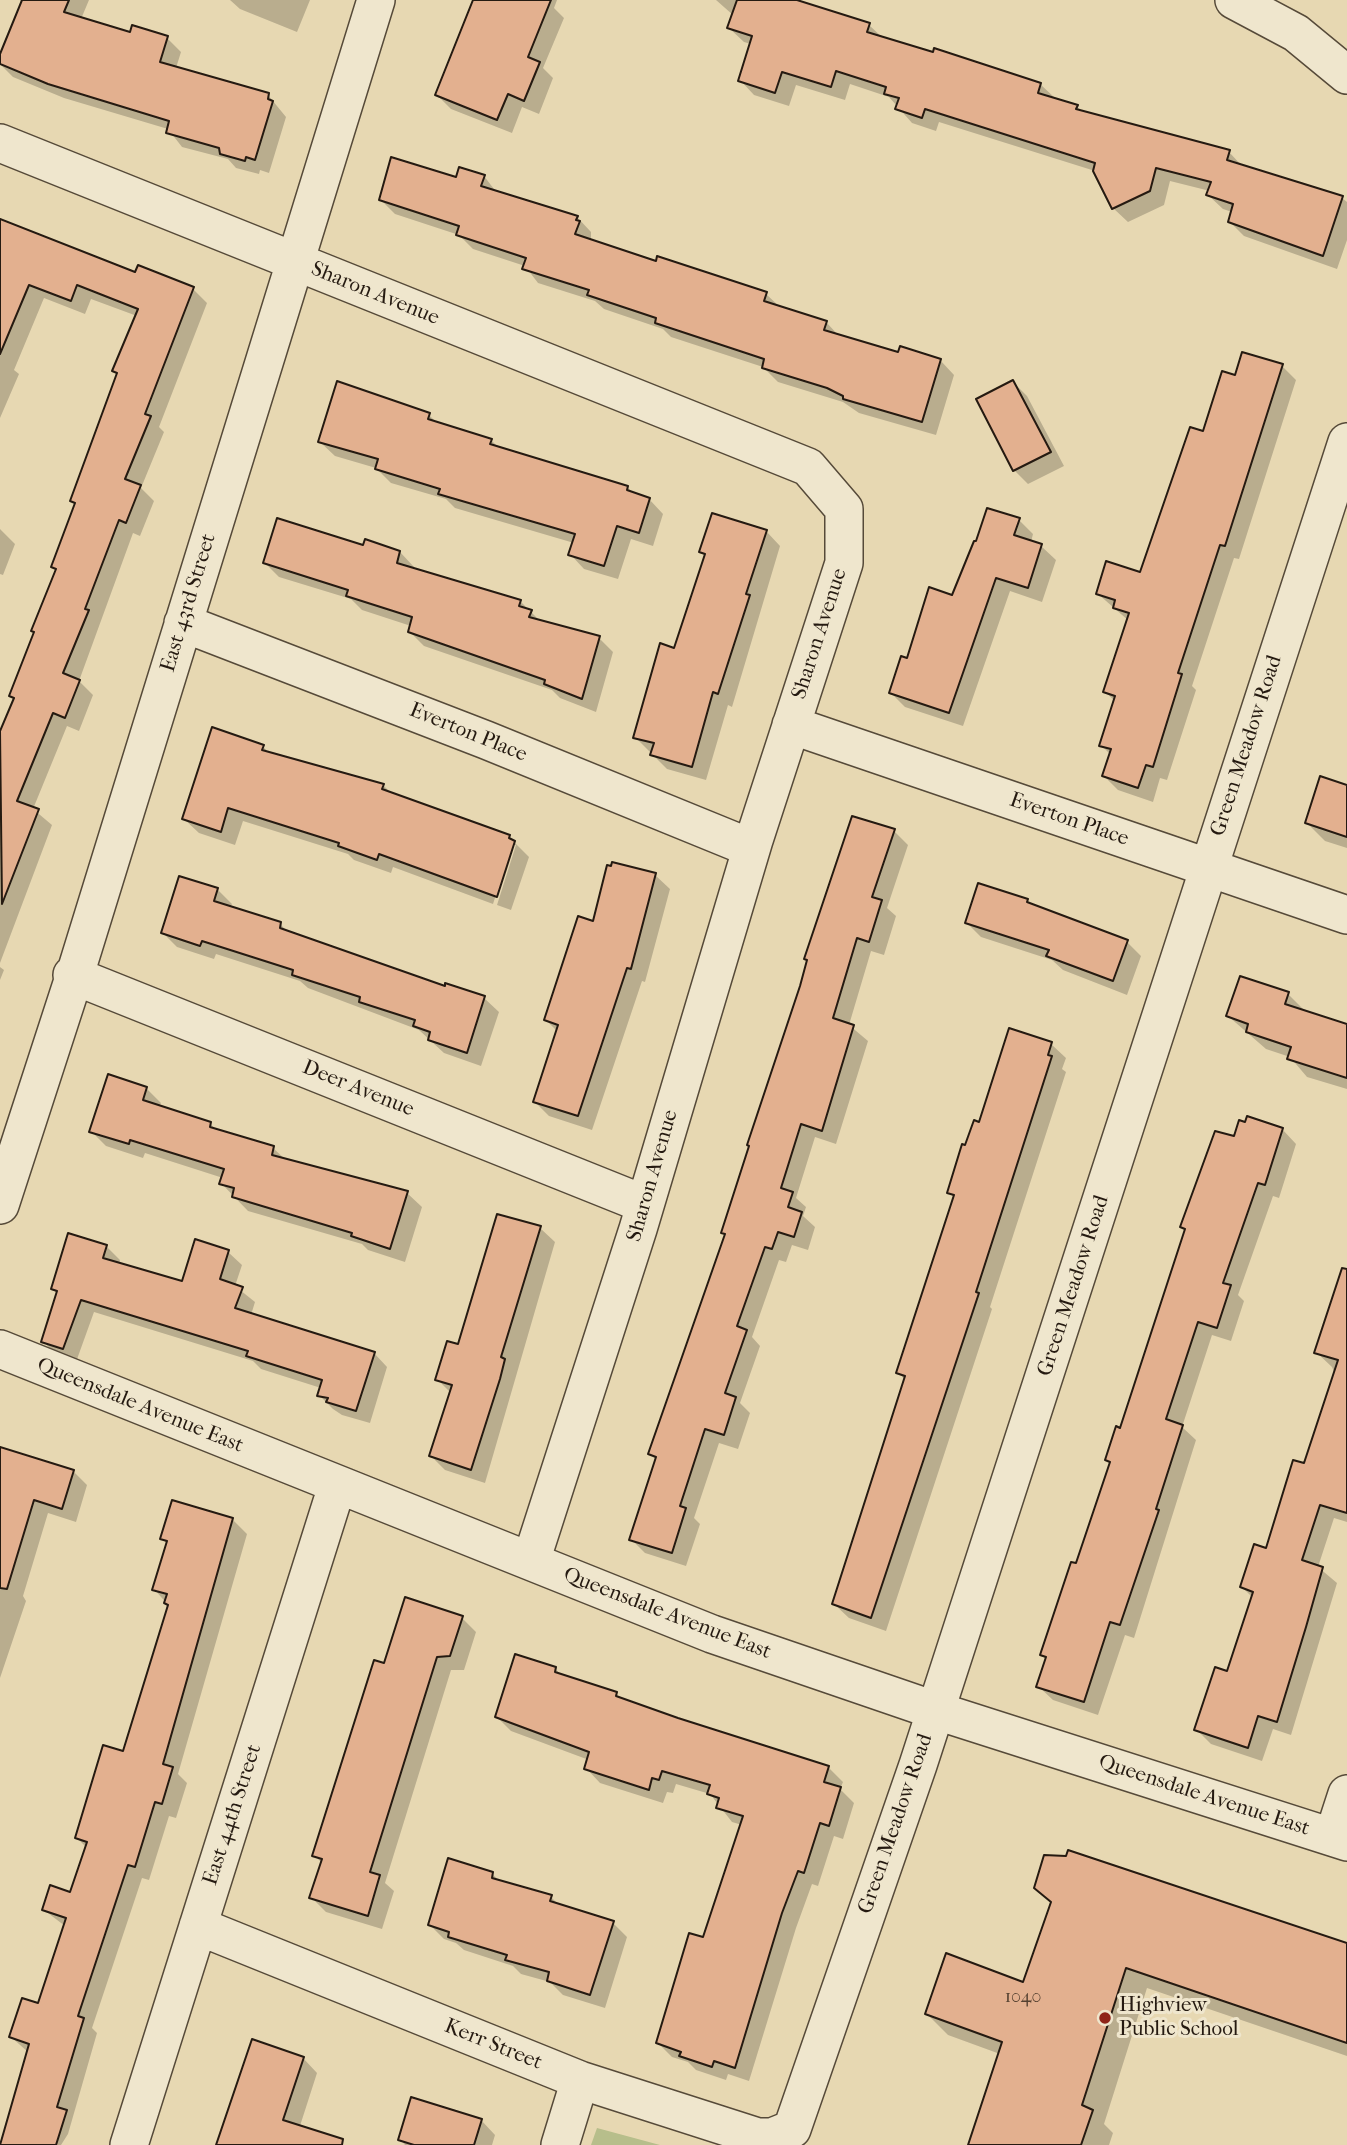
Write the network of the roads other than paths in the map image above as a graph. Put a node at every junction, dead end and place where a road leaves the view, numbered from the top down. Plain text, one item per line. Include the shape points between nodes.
1 (376, 0) edge
2 (1234, 0) edge
3 (1347, 75) edge
4 (0, 143) edge
5 (293, 261) junction
6 (1347, 442) edge
7 (183, 623) junction
8 (791, 724) junction
9 (751, 848) junction
10 (1208, 867) junction
11 (1347, 915) edge
12 (72, 975) junction
13 (644, 1204) junction
14 (0, 1205) edge
15 (0, 1349) edge
16 (337, 1486) junction
17 (531, 1561) junction
18 (934, 1710) junction
19 (1347, 1794) edge
20 (1340, 1840) edge
21 (198, 1926) junction
22 (580, 2080) junction
23 (792, 2126) joint
24 (129, 2145) edge
25 (560, 2145) edge

1 - 5 street, East 43rd Street
2 - 3 street via 1296,33
4 - 5 street, Sharon Avenue
5 - 7 street, East 43rd Street
5 - 8 street, Sharon Avenue via 808,467 844,509 844,563
6 - 10 street, Green Meadow Road
7 - 9 street, Everton Place
7 - 12 street, East 43rd Street
8 - 9 street, Sharon Avenue
8 - 10 street, Everton Place
9 - 13 street, Sharon Avenue
10 - 11 street, Everton Place
10 - 18 street, Green Meadow Road
12 - 13 street, Deer Avenue
12 - 14 street, East 43rd Street
13 - 17 street, Sharon Avenue
15 - 16 street, Queensdale Avenue East
16 - 17 street, Queensdale Avenue East
16 - 21 street, East 44th Street
17 - 18 street, Queensdale Avenue East via 712,1634
18 - 20 street, Queensdale Avenue East
18 - 23 street, Green Meadow Road
19 - 20 street
21 - 22 street, Kerr Street
21 - 24 street, East 44th Street
22 - 23 street, Kerr Street via 758,2137 779,2135
22 - 25 street

